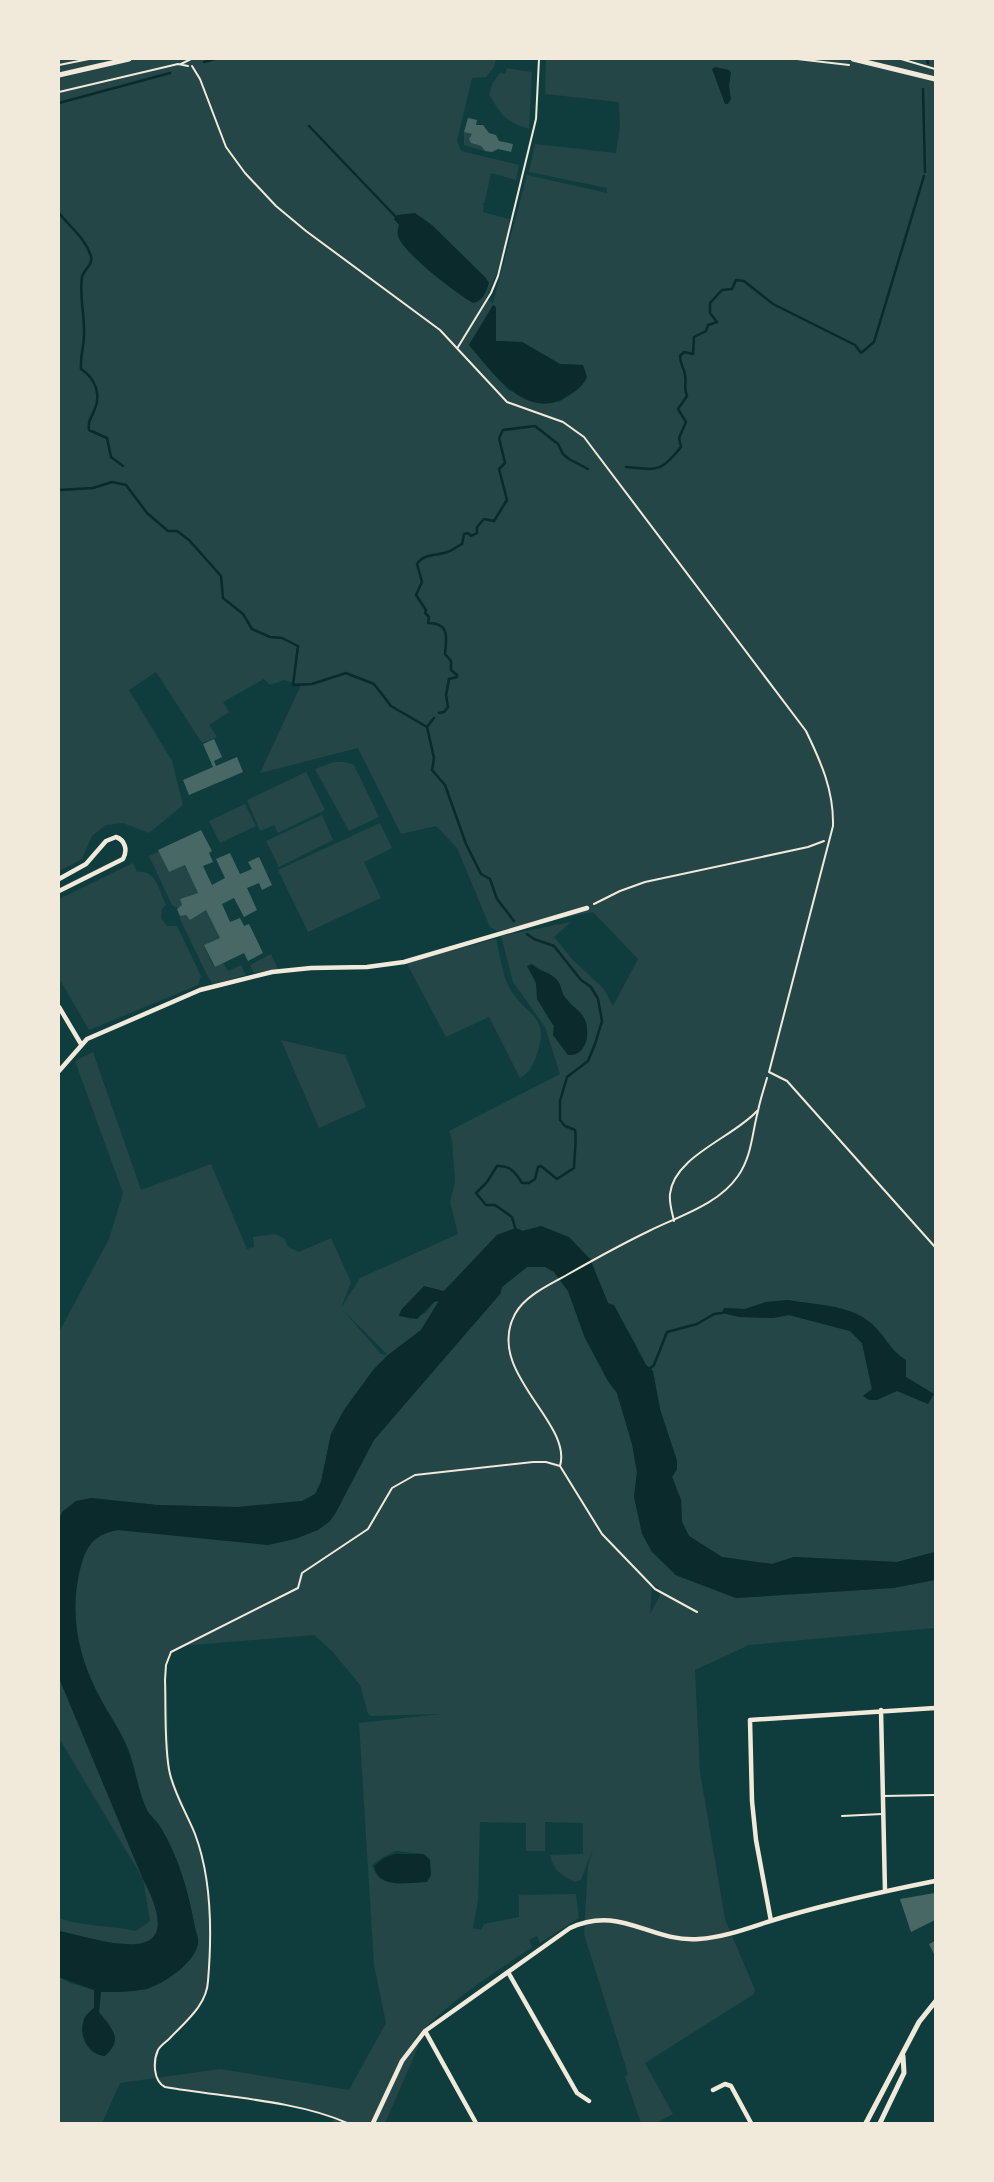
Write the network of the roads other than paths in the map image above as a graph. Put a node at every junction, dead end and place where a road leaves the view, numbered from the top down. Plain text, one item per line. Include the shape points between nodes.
1 (129, 59) edge
2 (539, 59) edge
3 (853, 59) edge
4 (192, 66) road end
5 (59, 74) edge
6 (935, 79) edge
7 (458, 347) junction
8 (59, 879) edge
9 (59, 891) edge
10 (587, 908) road end
11 (59, 1006) edge
12 (81, 1044) junction
13 (59, 1071) edge
14 (935, 1247) edge
15 (935, 1708) edge
16 (881, 1710) junction
17 (935, 1795) edge
18 (884, 1796) junction
19 (884, 1814) junction
20 (842, 1816) dead end
21 (935, 1881) edge
22 (885, 1891) junction
23 (771, 1920) junction
24 (508, 1972) junction
25 (935, 2002) edge
26 (425, 2031) junction
27 (903, 2055) junction
28 (713, 2090) dead end
29 (589, 2101) dead end
30 (373, 2123) edge
31 (476, 2123) edge
32 (751, 2123) edge
33 (866, 2123) edge
34 (880, 2123) edge

1 - 5 street
2 - 7 lane via 536,119 498,276
3 - 6 street
4 - 7 lane via 226,147 265,195 306,231 416,311
7 - 14 lane via 507,402 571,426 584,437 806,731 830,789 834,812 831,838 769,1072 787,1081
8 - 9 street via 91,860 109,839 116,837 124,843 126,851 123,858
10 - 12 street via 404,962 290,970 207,988 185,995
11 - 12 street
12 - 13 street
15 - 16 street
16 - 18 street
16 - 23 street via 750,1720 752,1802
17 - 18 lane
18 - 19 street
19 - 20 lane
19 - 22 street
21 - 22 street
22 - 23 street
23 - 24 street via 720,1937 697,1940 672,1938 620,1920 584,1921
24 - 26 street
24 - 29 street via 577,2093
25 - 27 street via 920,2022
26 - 30 street via 402,2061
26 - 31 street
27 - 33 street
27 - 34 street via 904,2072
28 - 32 street via 725,2084 730,2086

